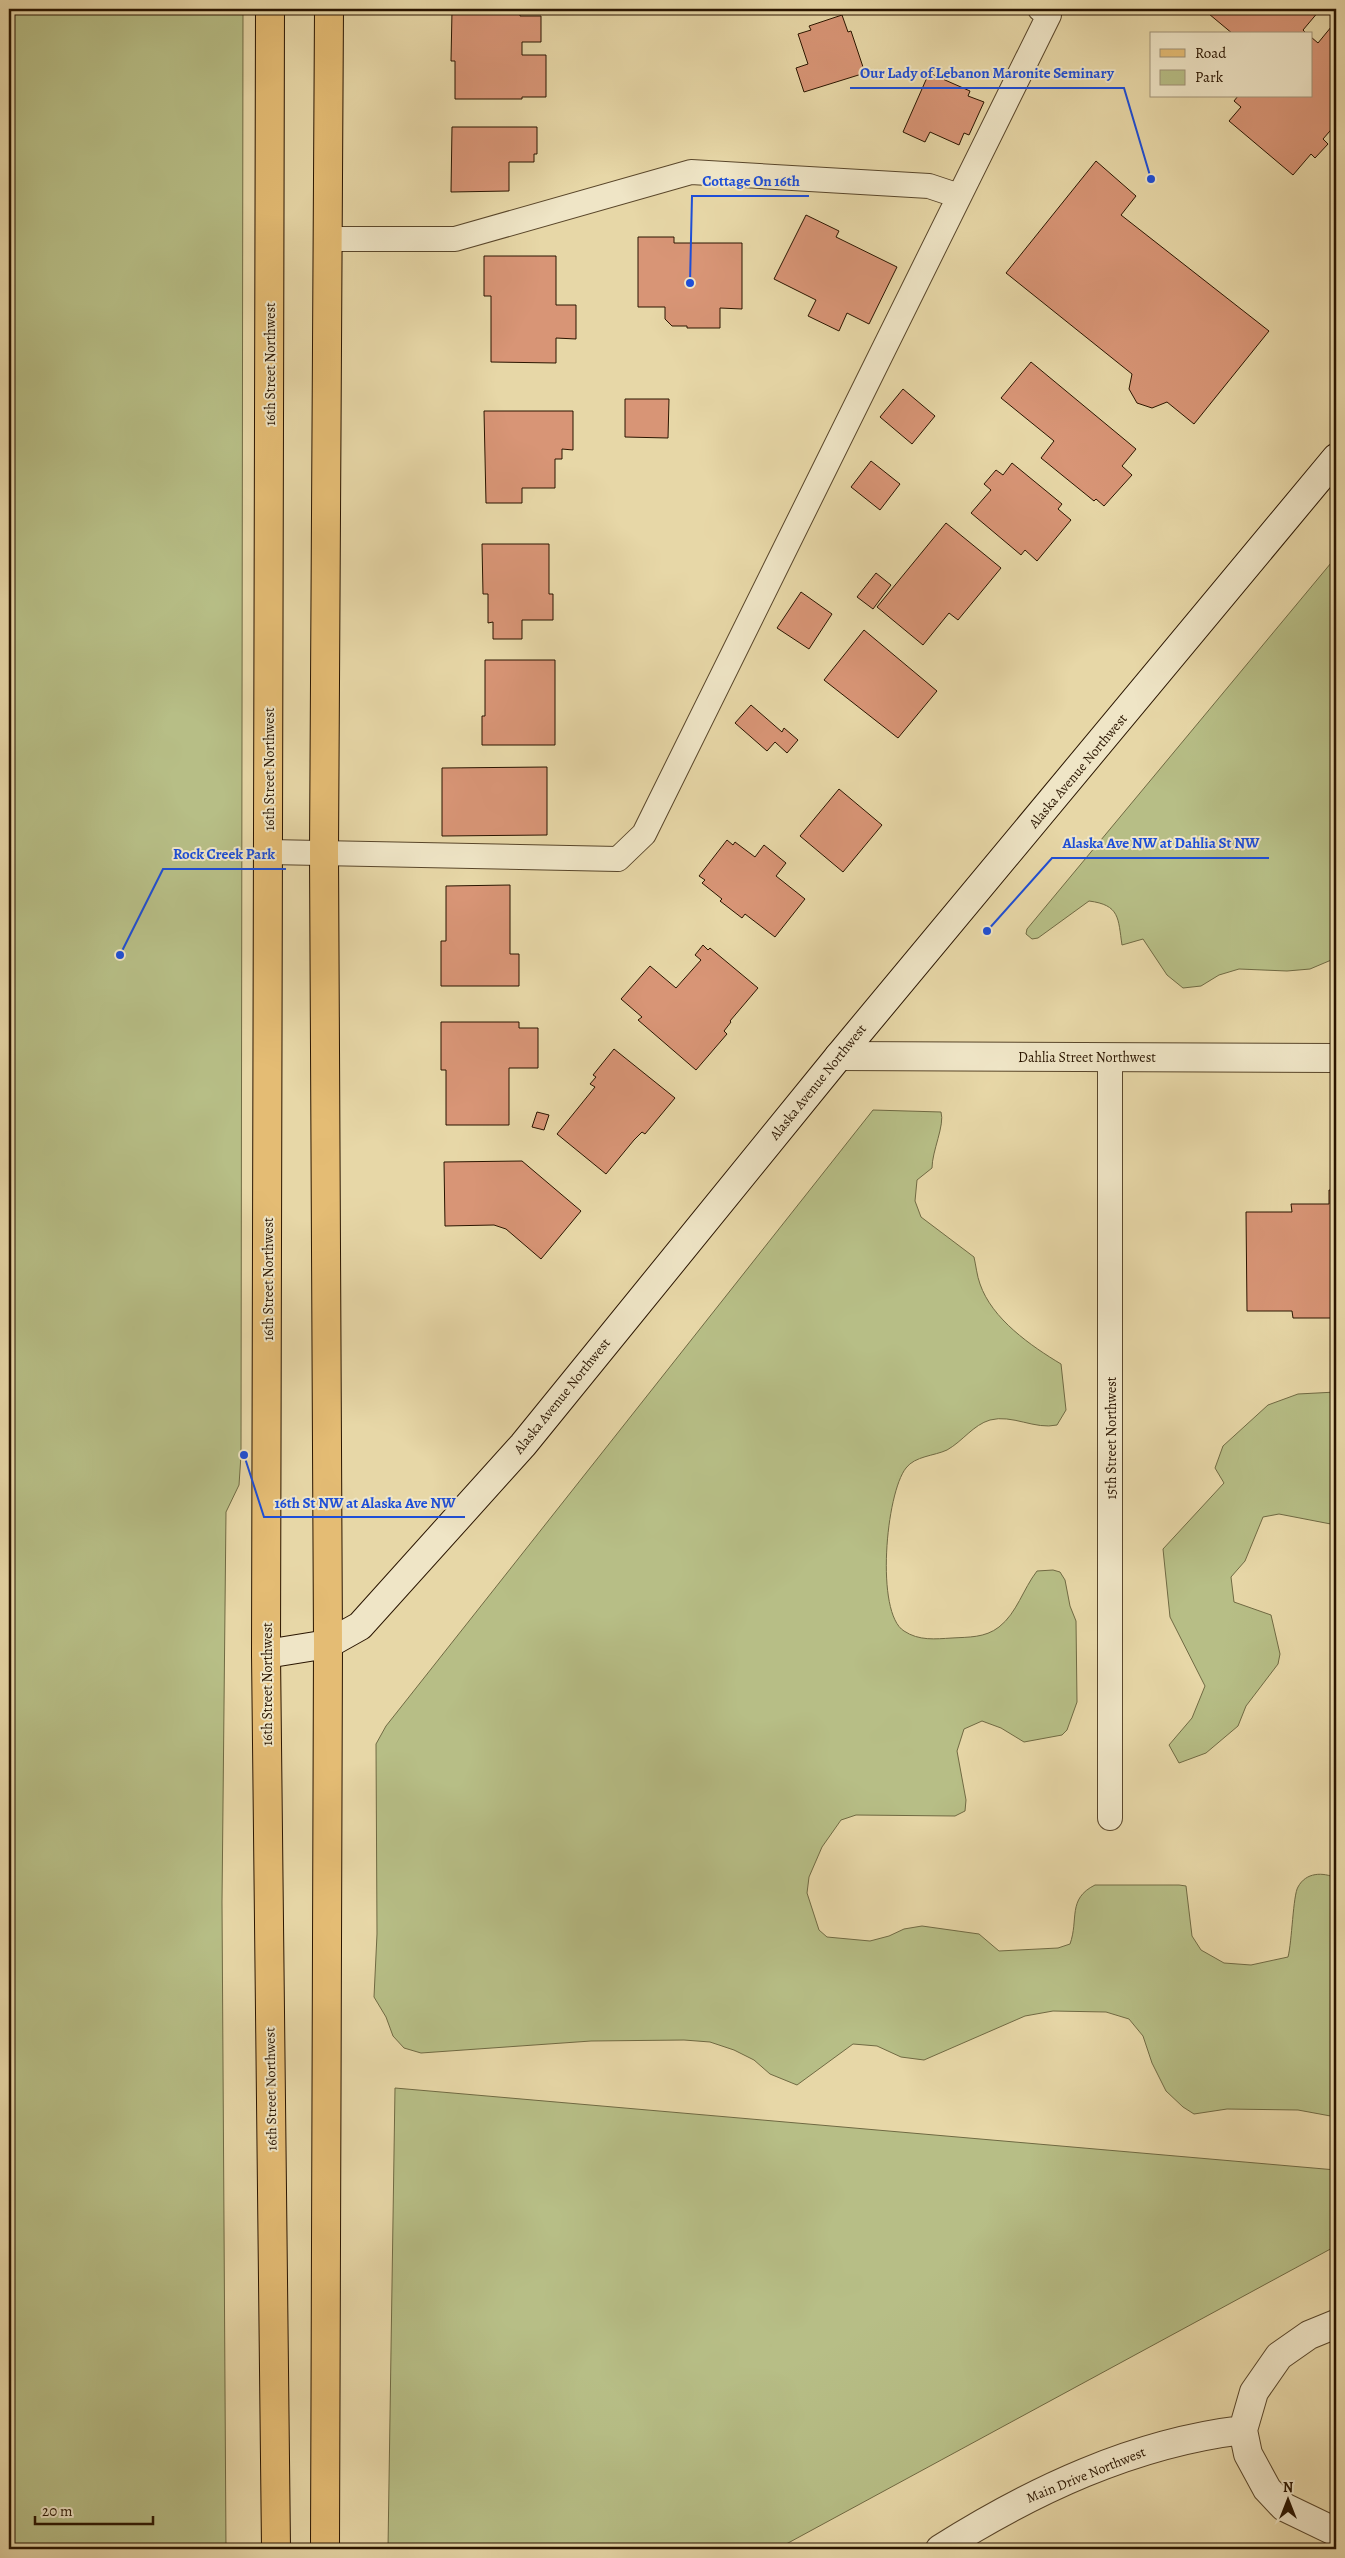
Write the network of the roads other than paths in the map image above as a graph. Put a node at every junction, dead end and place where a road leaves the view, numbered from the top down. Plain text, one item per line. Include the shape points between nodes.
1 (270, 9) edge
2 (329, 9) edge
3 (1040, 9) edge
4 (959, 196) junction
5 (329, 239) junction
6 (1336, 458) edge
7 (269, 852) junction
8 (324, 852) junction
9 (838, 1056) junction
10 (1110, 1057) junction
11 (1336, 1058) edge
12 (328, 1644) junction
13 (266, 1654) junction
14 (1110, 1818) dead end
15 (1336, 2324) edge
16 (1243, 2430) junction
17 (1336, 2532) edge
18 (276, 2549) edge
19 (325, 2549) edge
20 (940, 2549) edge

1 - 7 main road, 16th Street Northwest
2 - 5 main road
3 - 4 lane via 1049,15
4 - 5 lane via 929,186 691,172 455,239
4 - 8 lane via 644,834 618,859
5 - 8 main road
6 - 9 main road, Alaska Avenue Northwest
7 - 8 lane
7 - 13 main road, 16th Street Northwest
8 - 12 main road
9 - 10 main road, Dahlia Street Northwest
9 - 12 main road, Alaska Avenue Northwest via 523,1445 360,1626
10 - 11 main road, Dahlia Street Northwest
10 - 14 lane, 15th Street Northwest
12 - 13 main road, Alaska Avenue Northwest
12 - 19 main road
13 - 18 main road, 16th Street Northwest
15 - 16 main road via 1309,2335 1279,2356 1254,2392
16 - 17 main road via 1248,2454 1267,2489 1284,2507
16 - 20 main road, Main Drive Northwest via 1182,2440 1114,2461 1029,2498

